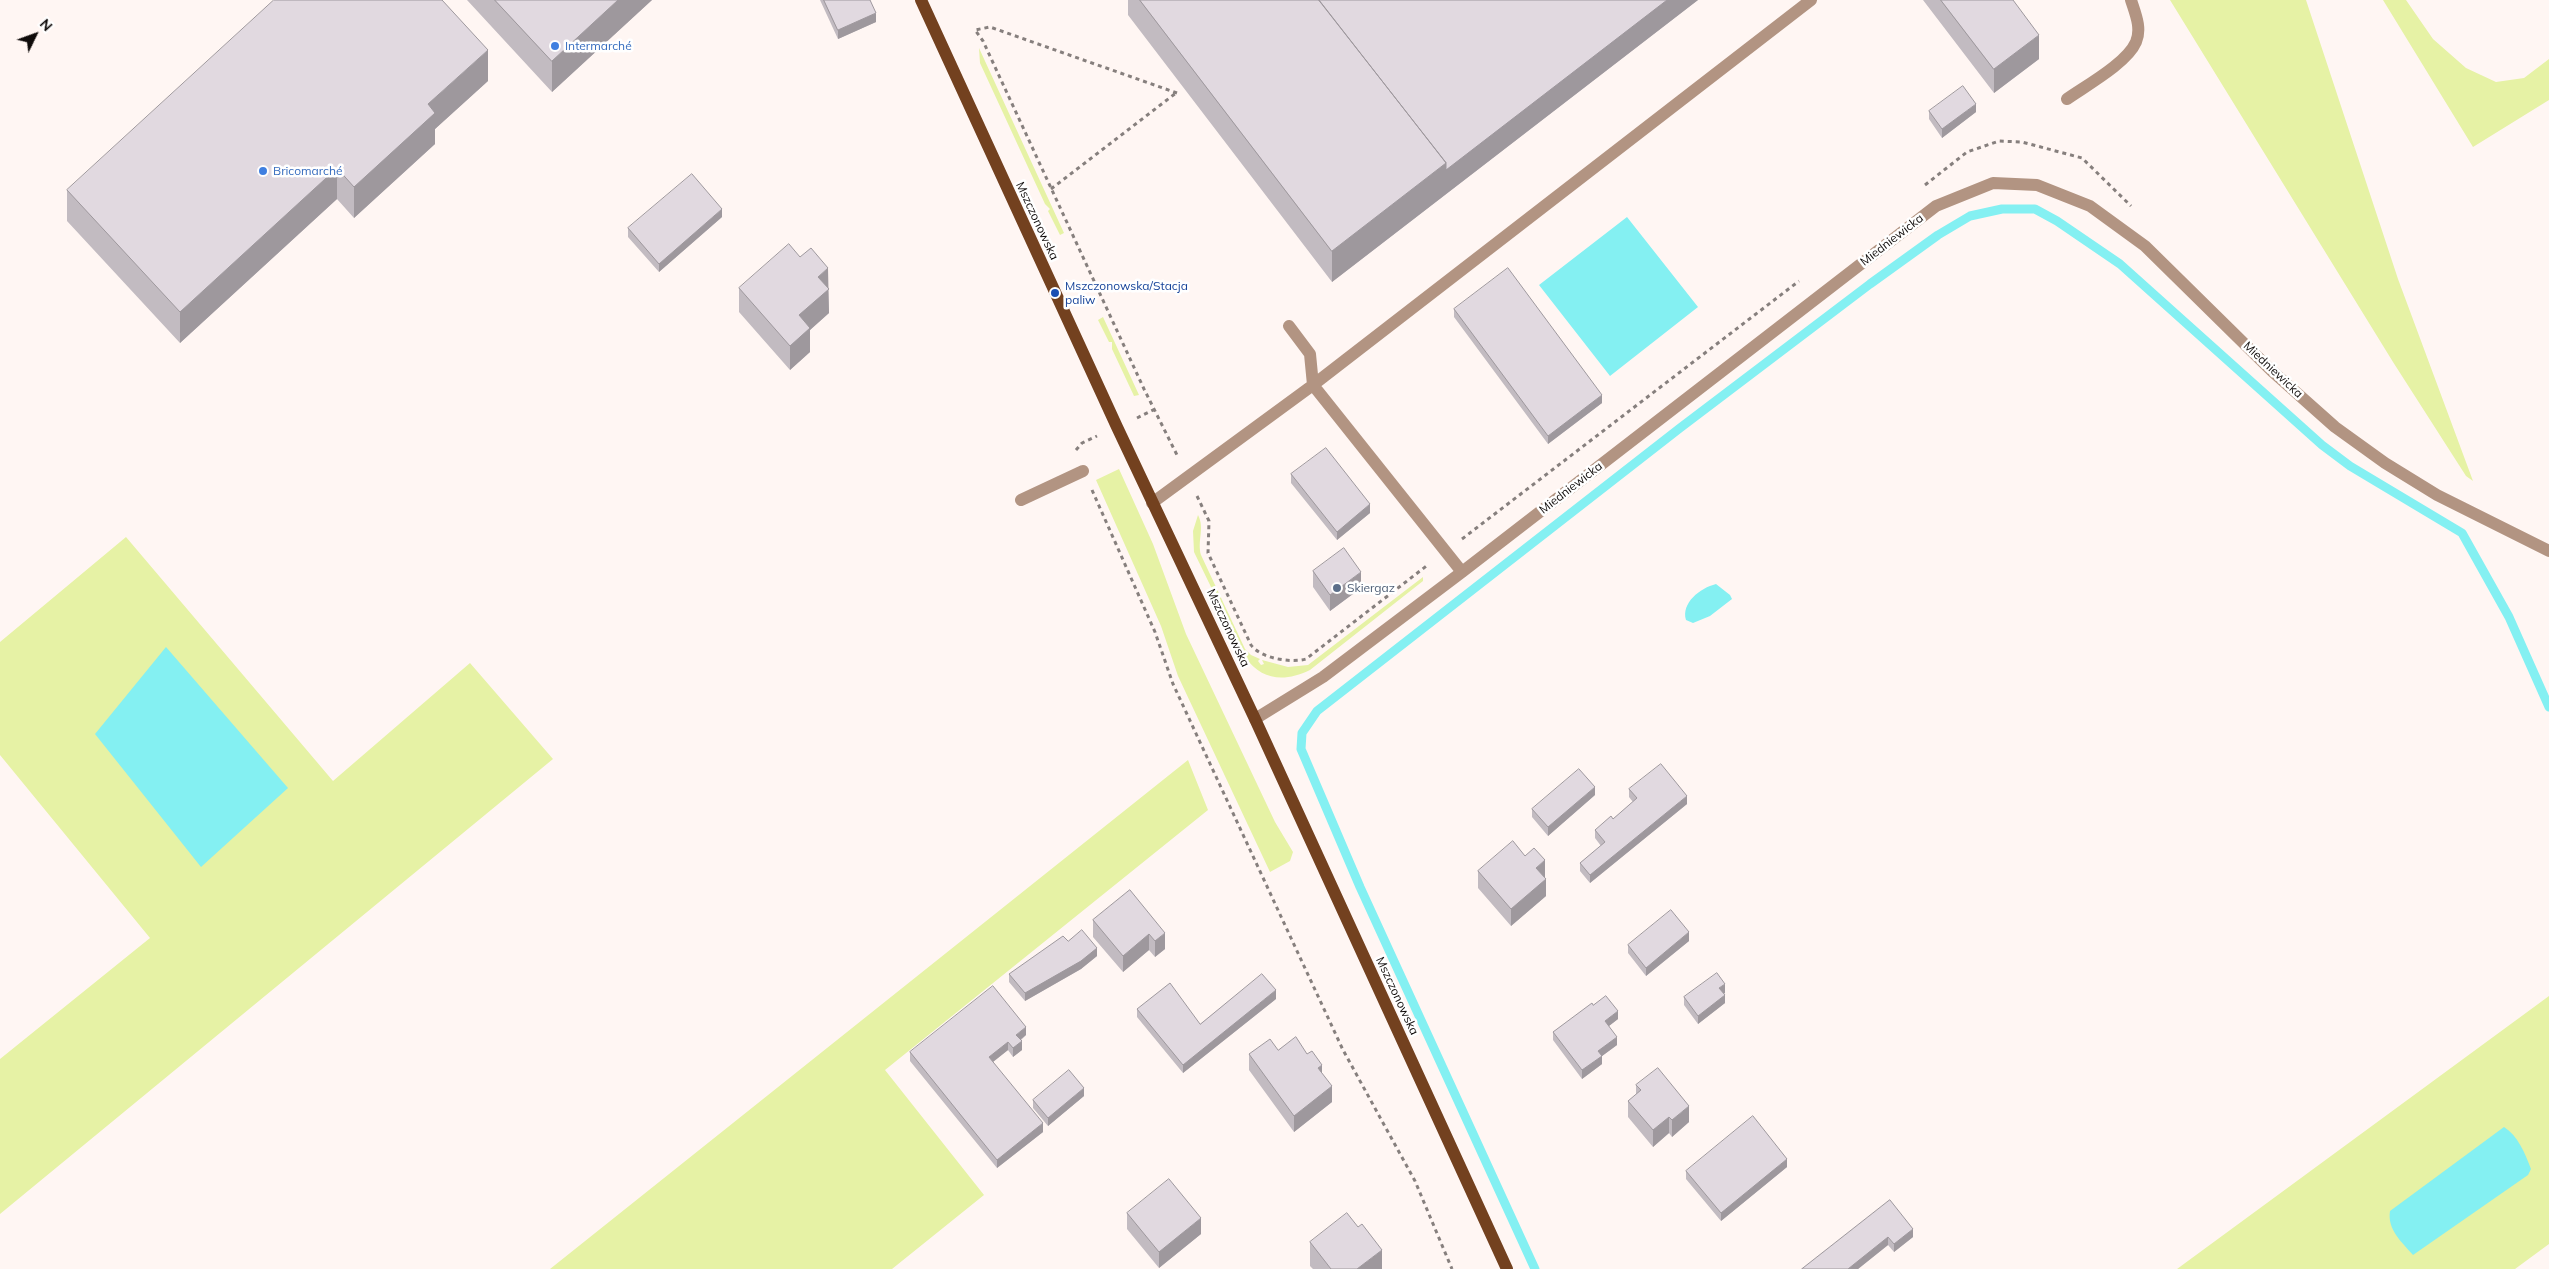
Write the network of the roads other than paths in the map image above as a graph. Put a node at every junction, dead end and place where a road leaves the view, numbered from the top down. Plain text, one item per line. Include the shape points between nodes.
1 (921, 0) edge
2 (1811, 0) edge
3 (2131, 0) edge
4 (2067, 99) dead end
5 (1289, 326) dead end
6 (1313, 385) junction
7 (1083, 471) road end
8 (1021, 500) dead end
9 (1152, 503) junction
10 (2549, 551) edge
11 (1462, 572) junction
12 (1255, 719) junction
13 (1507, 1269) edge

1 - 9 main road, Mszczonowska
2 - 6 street
3 - 4 street via 2138,19 2136,41 2125,57
5 - 6 street via 1310,354
6 - 9 street
6 - 11 street
7 - 8 street
9 - 12 main road, Mszczonowska
10 - 11 street, Miedniewicka via 2437,495 2335,427 2272,371 2145,246 2090,206 2037,185 1993,183 1936,206
11 - 12 street, Miedniewicka via 1323,677
12 - 13 main road, Mszczonowska

